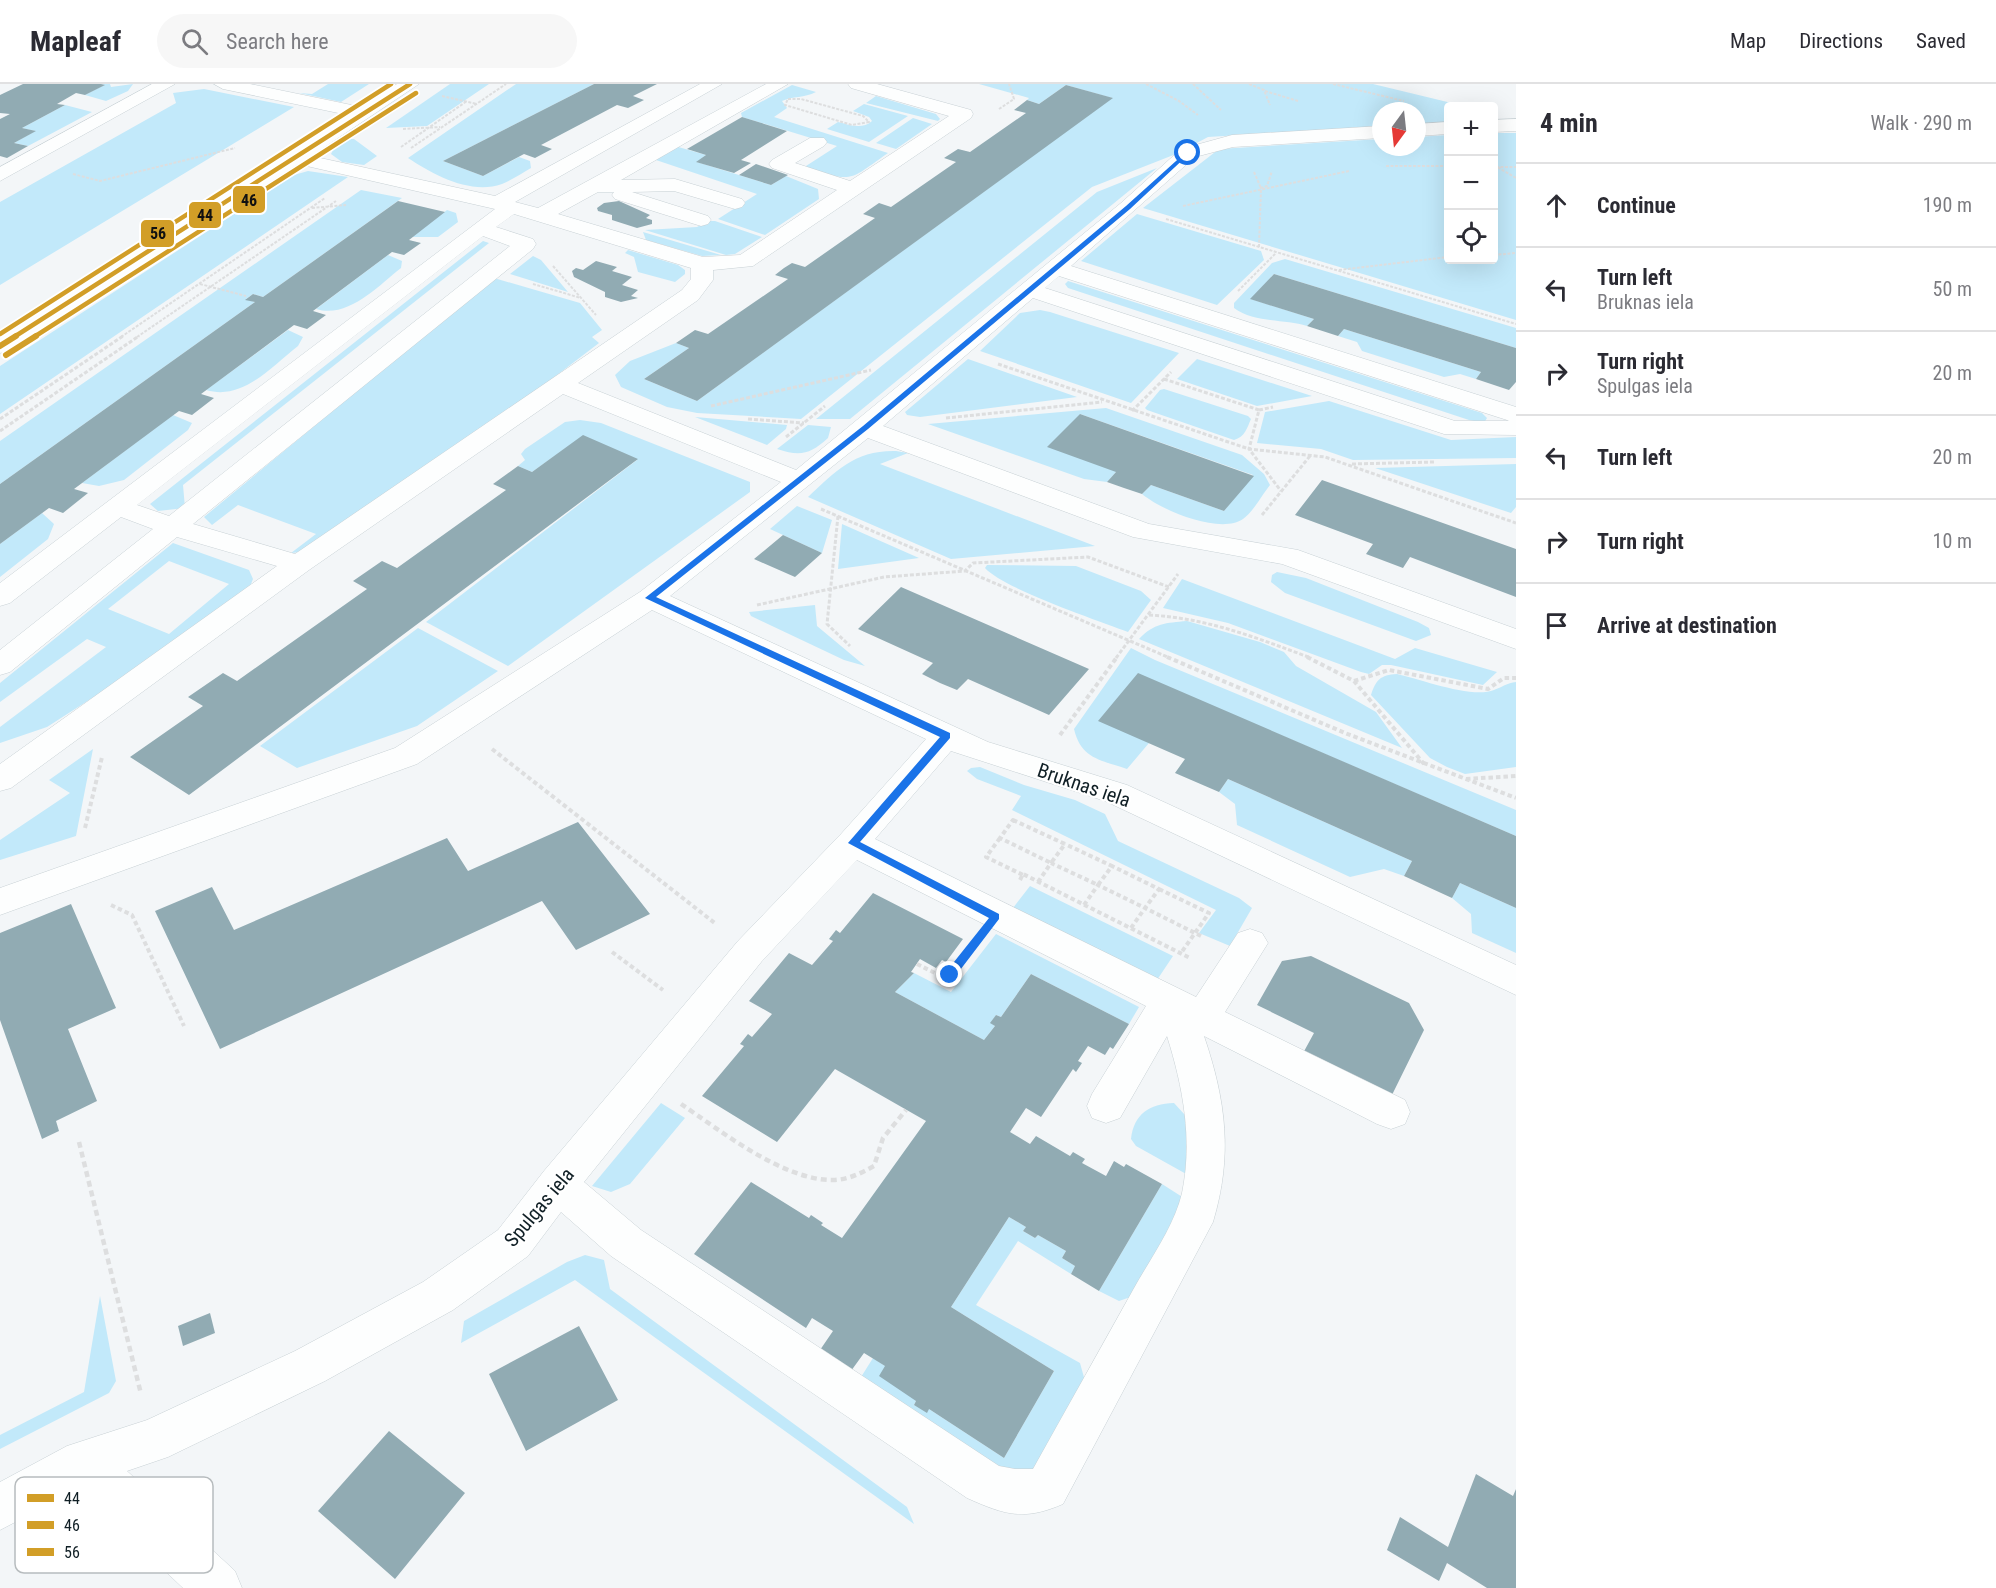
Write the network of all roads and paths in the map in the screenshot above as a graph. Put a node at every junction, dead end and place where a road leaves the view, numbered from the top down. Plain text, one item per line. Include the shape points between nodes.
1 (166, 84) edge
2 (223, 84) edge
3 (299, 84) edge
4 (410, 84) edge
5 (506, 84) edge
6 (713, 84) edge
7 (779, 84) edge
8 (857, 84) edge
9 (1010, 84) edge
10 (1146, 84) edge
11 (1333, 84) edge
12 (439, 95) dead end
13 (280, 96) junction
14 (467, 101) junction
15 (1406, 102) edge
16 (477, 104) junction
17 (994, 112) dead end
18 (364, 113) junction
19 (1516, 124) edge
20 (1498, 126) edge
21 (1444, 128) edge
22 (1426, 129) edge
23 (1372, 133) edge
24 (1232, 141) junction
25 (817, 142) dead end
26 (236, 148) dead end
27 (296, 158) junction
28 (1385, 166) dead end
29 (1444, 166) edge
30 (1498, 166) edge
31 (1516, 167) edge
32 (1498, 168) edge
33 (1352, 170) dead end
34 (0, 175) edge
35 (367, 175) junction
36 (1516, 178) edge
37 (100, 181) dead end
38 (594, 186) junction
39 (854, 189) junction
40 (735, 203) dead end
41 (504, 205) junction
42 (1138, 211) junction
43 (540, 216) junction
44 (701, 220) dead end
45 (480, 228) junction
46 (1276, 253) junction
47 (1516, 253) edge
48 (1498, 255) edge
49 (1444, 258) edge
50 (552, 264) dead end
51 (702, 264) junction
52 (1056, 268) junction
53 (1335, 271) junction
54 (200, 284) junction
55 (212, 287) junction
56 (1030, 290) junction
57 (1237, 293) dead end
58 (246, 297) dead end
59 (1516, 324) edge
60 (621, 344) junction
61 (1197, 345) junction
62 (0, 346) edge
63 (958, 350) junction
64 (862, 376) dead end
65 (1164, 380) junction
66 (560, 384) junction
67 (829, 403) dead end
68 (704, 407) dead end
69 (1132, 411) junction
70 (1516, 415) edge
71 (0, 419) edge
72 (866, 428) junction
73 (1516, 428) edge
74 (0, 431) edge
75 (777, 444) dead end
76 (1249, 449) junction
77 (1311, 455) junction
78 (791, 486) junction
79 (1281, 491) junction
80 (118, 507) junction
81 (838, 516) junction
82 (1261, 516) dead end
83 (1516, 516) edge
84 (1514, 522) edge
85 (174, 527) junction
86 (1201, 541) junction
87 (299, 564) junction
88 (965, 571) junction
89 (1169, 587) junction
90 (830, 591) junction
91 (0, 597) edge
92 (650, 598) junction
93 (750, 606) dead end
94 (1149, 615) junction
95 (1516, 639) edge
96 (1130, 642) junction
97 (851, 647) dead end
98 (0, 665) edge
99 (1516, 678) edge
100 (1354, 681) junction
101 (459, 723) junction
102 (946, 736) junction
103 (1425, 765) junction
104 (1040, 769) junction
105 (1516, 776) edge
106 (1463, 779) junction
107 (0, 780) edge
108 (1516, 798) edge
109 (1000, 838) junction
110 (853, 843) junction
111 (1065, 844) junction
112 (1051, 863) junction
113 (1112, 866) junction
114 (1023, 875) dead end
115 (1038, 882) dead end
116 (1098, 885) junction
117 (1159, 889) junction
118 (0, 902) edge
119 (1084, 905) dead end
120 (1145, 908) junction
121 (996, 916) junction
122 (1131, 928) dead end
123 (1195, 933) junction
124 (1246, 950) joint
125 (750, 951) junction
126 (612, 952) dead end
127 (1181, 953) dead end
128 (916, 964) dead end
129 (1516, 981) edge
130 (1182, 1008) junction
131 (698, 1015) junction
132 (672, 1099) dead end
133 (1106, 1106) dead end
134 (906, 1110) dead end
135 (1391, 1112) dead end
136 (79, 1142) dead end
137 (558, 1184) junction
138 (152, 1441) junction
139 (83, 1462) junction
140 (55, 1477) edge
141 (99, 1477) edge
142 (15, 1499) edge
143 (0, 1507) edge
144 (202, 1573) edge
145 (218, 1588) edge

1 - 34 street
2 - 13 street
3 - 13 street
4 - 18 street
5 - 16 path
6 - 41 street
7 - 38 street
8 - 39 street via 964,114
9 - 17 path via 1014,99
10 - 24 path via 1179,101
11 - 15 path
12 - 14 path
13 - 18 street
14 - 16 path
14 - 35 path
16 - 35 path
18 - 27 street
19 - 20 street
21 - 22 street
23 - 24 street
24 - 42 street via 1188,153
25 - 39 street via 779,164
26 - 37 path
27 - 35 street
27 - 62 street
28 - 29 path
30 - 31 path
32 - 36 path
33 - 42 path
35 - 41 street
35 - 54 path
35 - 55 path
38 - 40 street via 675,185
38 - 43 street
38 - 44 street
39 - 51 street via 745,261
41 - 43 street
41 - 45 street
42 - 46 path
42 - 52 street
43 - 51 street
45 - 80 street
45 - 85 street via 525,244
46 - 53 path
46 - 57 path
47 - 48 path
49 - 53 path
50 - 60 path
51 - 60 street via 702,280 690,295
52 - 56 street
52 - 70 street
53 - 59 path
54 - 55 path
54 - 71 path
55 - 58 path
55 - 74 path
56 - 61 street
56 - 63 street
60 - 66 street
61 - 65 path
61 - 73 street via 1453,429
63 - 69 path
63 - 72 street
64 - 68 path via 871,370
65 - 69 path
65 - 76 path via 1259,410
66 - 78 street
66 - 87 street
67 - 75 path
69 - 76 path
72 - 78 street
72 - 86 street via 1143,531
76 - 77 path
76 - 79 path
77 - 79 path
77 - 84 path
78 - 81 path
78 - 92 street
79 - 82 path
80 - 85 street
80 - 91 street
81 - 88 path
81 - 90 path
83 - 84 path
85 - 87 street
85 - 98 street
86 - 89 path
86 - 95 street via 1288,556
87 - 107 street
88 - 89 path via 973,563 1088,557
88 - 90 path via 884,577
88 - 96 path
89 - 94 path
90 - 93 path
90 - 97 path via 827,624
92 - 101 street
92 - 102 street, Bruknas iela
94 - 96 path
94 - 100 path via 1183,617 1227,627 1323,663
96 - 103 path
96 - 104 path via 1048,751
99 - 100 path via 1503,678 1488,689 1389,670
100 - 103 path
101 - 118 street via 406,756
101 - 125 path
102 - 104 street, Bruknas iela
102 - 110 street, Spulgas iela
103 - 106 path
104 - 129 street, Bruknas iela via 1116,794
105 - 106 path
106 - 108 path
109 - 111 path via 1013,820
109 - 112 path
109 - 114 path via 986,857
110 - 121 street
110 - 125 street, Spulgas iela
111 - 112 path
111 - 113 path
112 - 115 path
112 - 116 path
113 - 116 path
113 - 117 path
116 - 119 path
116 - 120 path
117 - 120 path
117 - 123 path via 1209,913
120 - 122 path
120 - 123 path
121 - 128 path via 950,975 941,977
121 - 130 street
123 - 124 path
123 - 127 path
124 - 130 street
125 - 131 street, Spulgas iela
126 - 131 path
130 - 133 street
130 - 135 street
130 - 137 street via 1207,1123 1203,1196 1193,1222 1047,1488 1032,1493 1000,1491 984,1482 626,1243
131 - 137 street, Spulgas iela
132 - 134 path via 792,1172 817,1178 852,1178 874,1166 883,1138
136 - 138 path
137 - 138 street, Spulgas iela via 513,1243 438,1296 310,1366
138 - 139 street, Spulgas iela
139 - 140 street, Spulgas iela
139 - 141 street
142 - 143 street, Spulgas iela
144 - 145 street

